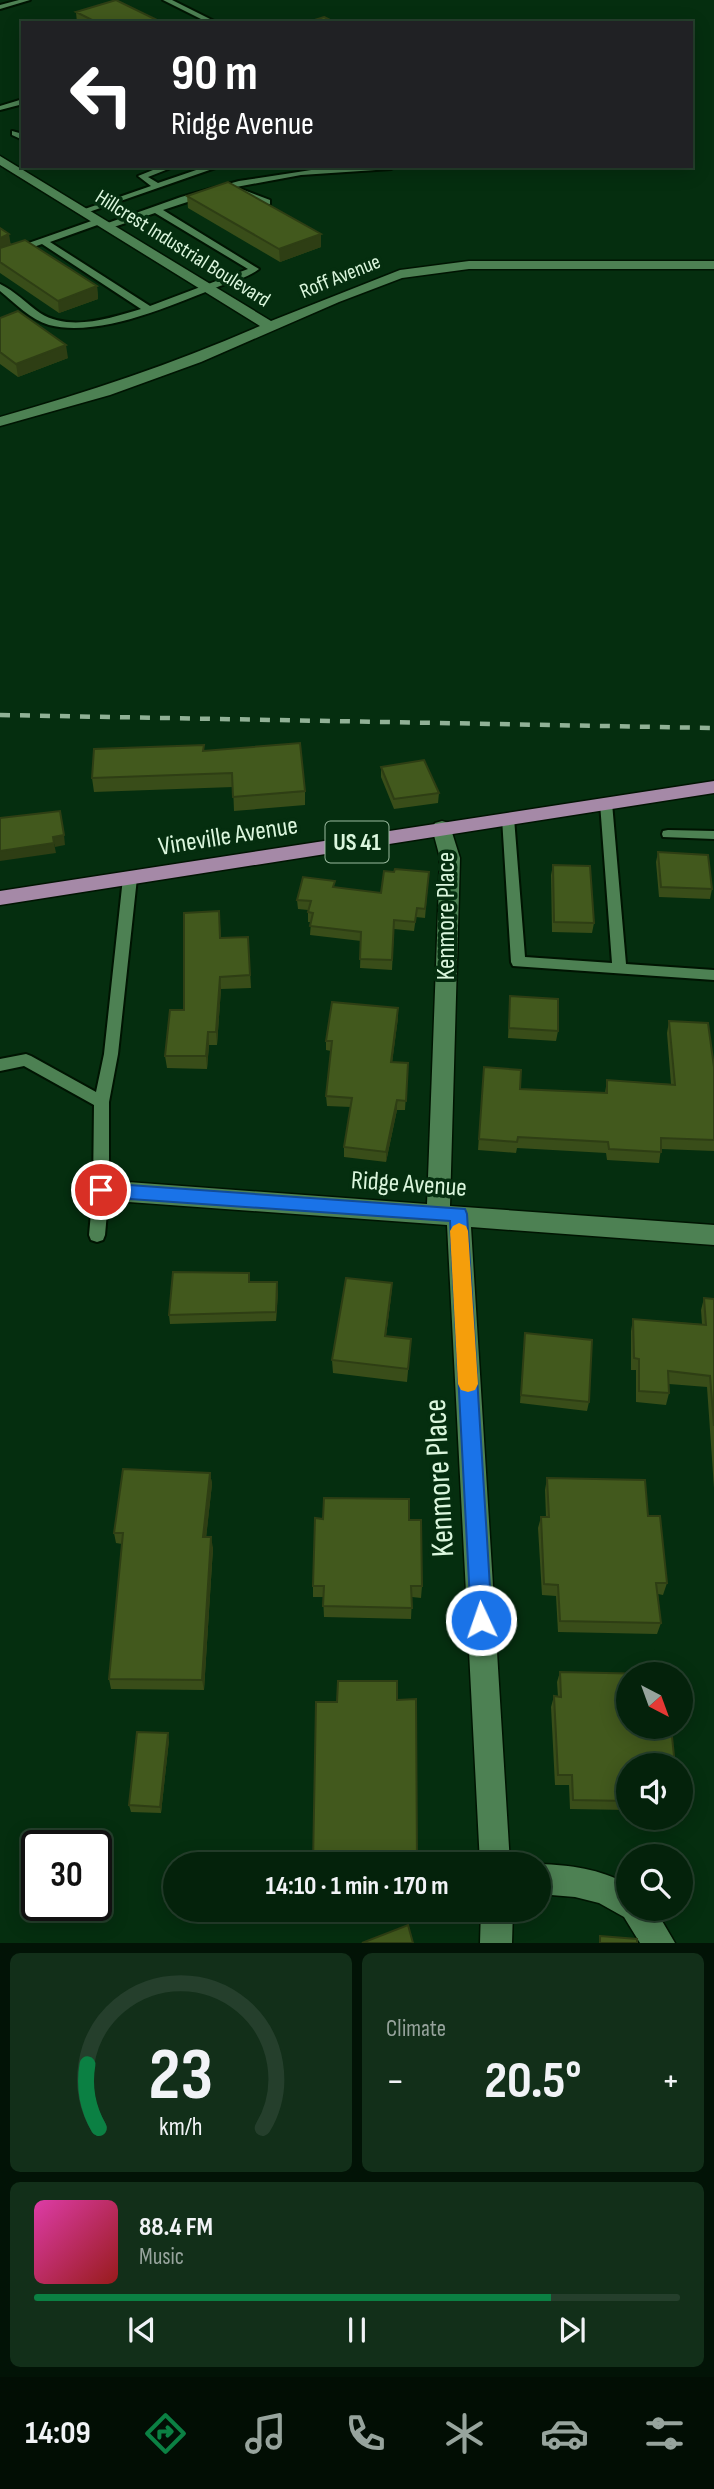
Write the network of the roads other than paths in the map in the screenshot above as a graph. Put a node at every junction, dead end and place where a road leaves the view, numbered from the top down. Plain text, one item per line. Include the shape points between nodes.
1 (27, 0) edge
2 (166, 0) edge
3 (0, 7) edge
4 (211, 21) edge
5 (21, 102) edge
6 (0, 108) edge
7 (0, 160) edge
8 (18, 166) edge
9 (166, 168) edge
10 (210, 168) edge
11 (366, 168) edge
12 (157, 186) junction
13 (228, 186) junction
14 (267, 202) edge
15 (156, 210) junction
16 (83, 211) junction
17 (104, 224) junction
18 (43, 241) junction
19 (0, 256) edge
20 (714, 265) edge
21 (206, 287) junction
22 (0, 288) edge
23 (148, 309) junction
24 (272, 328) junction
25 (0, 422) edge
26 (714, 787) edge
27 (607, 803) junction
28 (508, 818) junction
29 (442, 828) junction
30 (668, 834) dead end
31 (714, 835) edge
32 (130, 878) junction
33 (0, 898) edge
34 (619, 969) junction
35 (714, 975) edge
36 (0, 1065) edge
37 (102, 1102) junction
38 (101, 1190) junction
39 (449, 1214) junction
40 (97, 1235) dead end
41 (714, 1235) edge
42 (494, 1852) edge
43 (551, 1880) edge
44 (616, 1893) edge
45 (644, 1921) edge
46 (497, 1922) edge
47 (496, 1943) edge
48 (659, 1943) edge

1 - 3 lane
2 - 4 lane
5 - 6 lane
7 - 8 street, Hillcrest Industrial Boulevard
8 - 16 street, Hillcrest Industrial Boulevard
9 - 12 lane via 142,176
10 - 12 lane
11 - 13 lane
12 - 16 lane
13 - 14 lane
13 - 15 lane
15 - 17 lane
15 - 21 lane via 255,269
16 - 17 street, Hillcrest Industrial Boulevard
17 - 18 lane
17 - 21 street, Hillcrest Industrial Boulevard
18 - 19 lane
18 - 23 lane
20 - 24 street, Roff Avenue via 428,269 380,280
21 - 23 lane
21 - 24 street, Hillcrest Industrial Boulevard
22 - 23 lane via 49,322 72,326
24 - 25 street, Roff Avenue via 106,391
26 - 27 main road, Vineville Avenue / US 41
27 - 28 main road, Vineville Avenue / US 41
27 - 34 lane
28 - 29 main road, Vineville Avenue / US 41
28 - 34 lane via 518,962
29 - 32 main road, Vineville Avenue / US 41
29 - 39 street, Kenmore Place via 450,858
30 - 31 lane
32 - 33 main road, Vineville Avenue / US 41
32 - 37 lane
34 - 35 lane
36 - 37 lane via 26,1060
37 - 38 lane
38 - 39 street, Ridge Avenue
38 - 40 lane
39 - 41 street, Ridge Avenue
39 - 42 street, Kenmore Place
43 - 44 street via 588,1882
45 - 48 street
46 - 47 street

